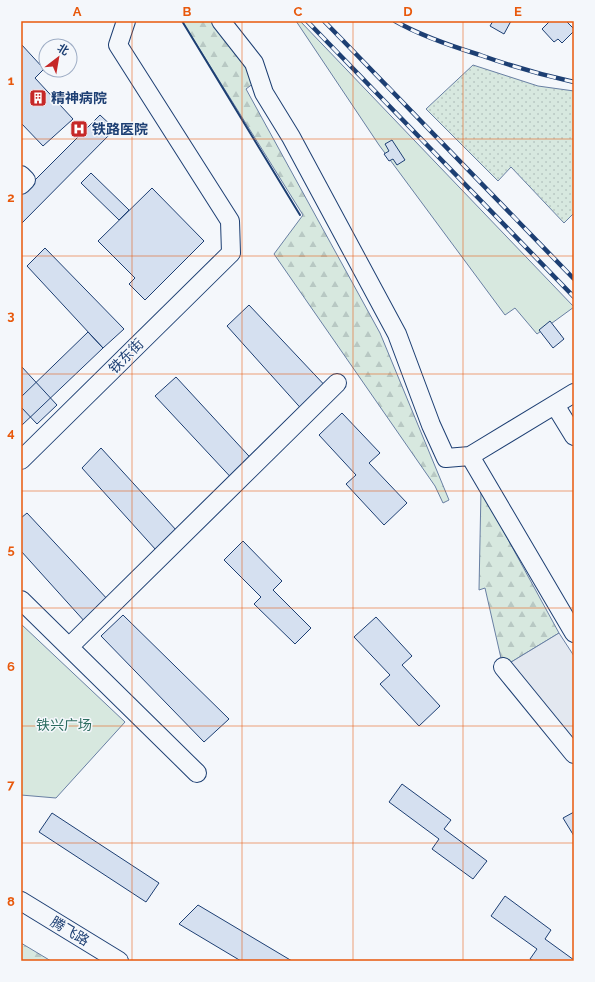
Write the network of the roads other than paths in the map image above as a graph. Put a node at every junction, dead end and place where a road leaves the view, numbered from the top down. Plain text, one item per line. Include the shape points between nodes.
1 (126, 21) edge
2 (222, 21) edge
3 (21, 175) edge
4 (21, 185) edge
5 (337, 383) dead end
6 (574, 393) edge
7 (555, 405) junction
8 (574, 436) edge
9 (470, 456) junction
10 (21, 460) edge
11 (21, 600) edge
12 (574, 633) edge
13 (69, 647) junction
14 (502, 667) dead end
15 (574, 754) edge
16 (197, 773) dead end
17 (21, 901) edge
18 (119, 961) edge

1 - 10 street, 铁东街 via 118,45 230,222 231,253
2 - 9 street via 254,62 264,93 291,137 397,334 446,458
3 - 4 street via 26,180
5 - 13 street
6 - 7 street
7 - 8 street
7 - 9 street
9 - 12 street
11 - 13 street
13 - 16 street
14 - 15 street
17 - 18 street, 腾飞路

